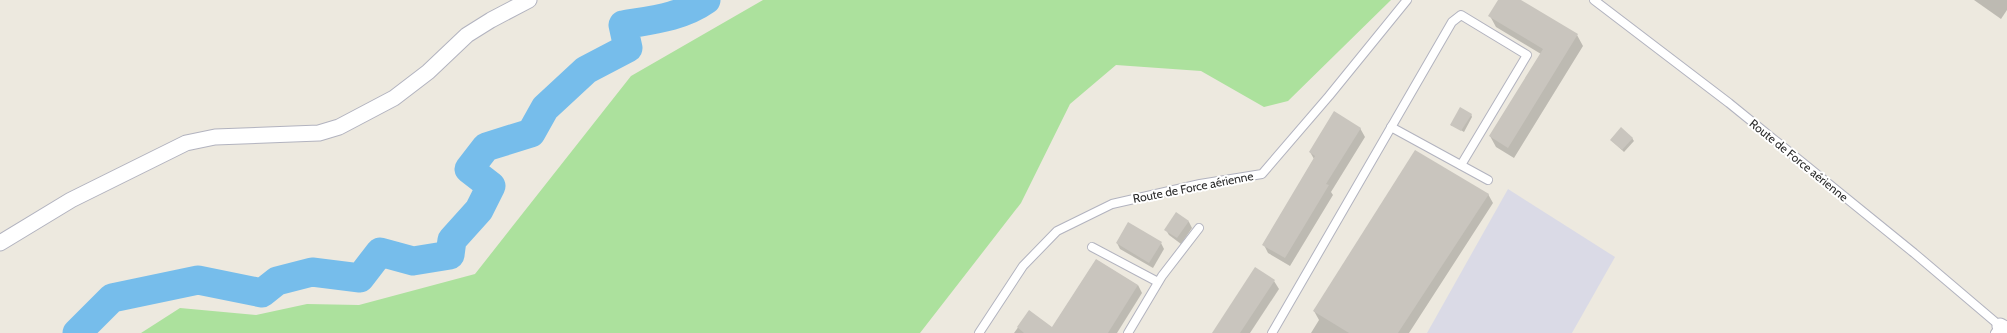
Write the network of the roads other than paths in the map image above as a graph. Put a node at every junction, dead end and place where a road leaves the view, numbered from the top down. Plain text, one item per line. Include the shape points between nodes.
1 (529, 0) edge
2 (1407, 0) edge
3 (1594, 0) edge
4 (1391, 127) junction
5 (1461, 165) junction
6 (1488, 180) dead end
7 (1199, 228) dead end
8 (0, 243) edge
9 (1092, 247) dead end
10 (1158, 282) junction
11 (2001, 329) edge
12 (979, 333) edge
13 (1128, 333) edge
14 (1272, 333) edge

1 - 8 street via 467,35 428,72 394,98 346,123 319,133 215,137 186,143 70,200
2 - 12 lane, Route de Force aérienne via 1262,174 1200,184 1112,204 1057,231 1023,266
3 - 11 lane, Route de Force aérienne via 1729,103 1914,253
4 - 5 lane
4 - 5 lane via 1452,22 1462,15 1527,55
4 - 14 lane
5 - 6 lane
7 - 10 lane
9 - 10 lane
10 - 13 lane

